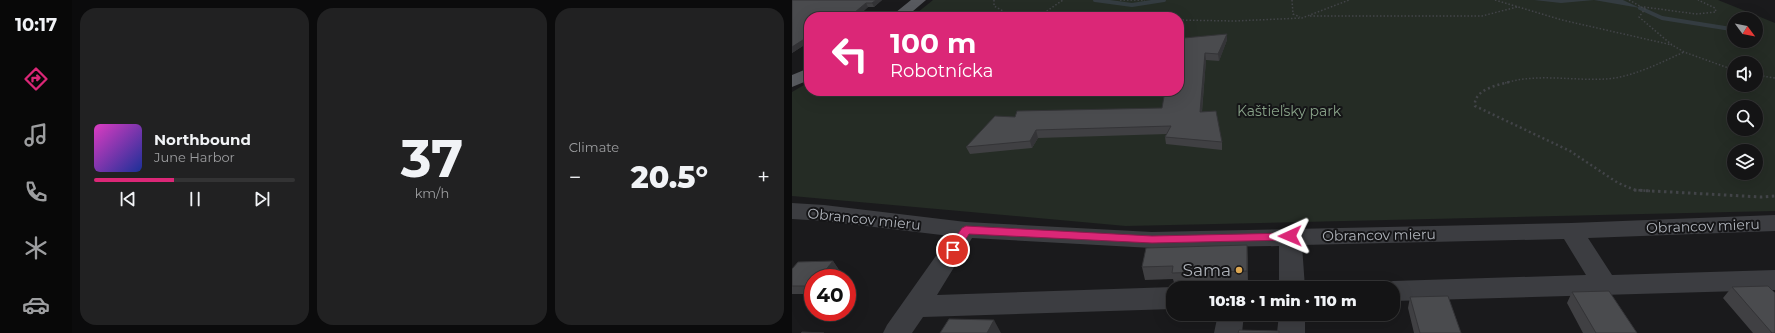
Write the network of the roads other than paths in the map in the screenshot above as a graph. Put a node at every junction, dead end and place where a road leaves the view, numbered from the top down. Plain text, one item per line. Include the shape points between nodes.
1 (919, 0) edge
2 (903, 12) edge
3 (804, 76) edge
4 (792, 82) edge
5 (792, 211) edge
6 (1775, 223) edge
7 (966, 230) junction
8 (1571, 230) junction
9 (1290, 236) junction
10 (1775, 280) edge
11 (1292, 281) edge
12 (1605, 285) junction
13 (1400, 291) edge
14 (1166, 298) edge
15 (916, 306) junction
16 (1231, 321) edge
17 (1292, 321) edge
18 (897, 333) edge
19 (1228, 333) edge
20 (1291, 333) edge

1 - 2 main road
3 - 4 main road
5 - 7 street, Obrancov mieru
6 - 8 street, Obrancov mieru
7 - 9 street, Obrancov mieru via 1152,240
7 - 15 street
8 - 9 street, Obrancov mieru
8 - 12 street
9 - 11 street
10 - 12 street
12 - 13 street
14 - 15 street
15 - 18 street
16 - 19 street
17 - 20 street

